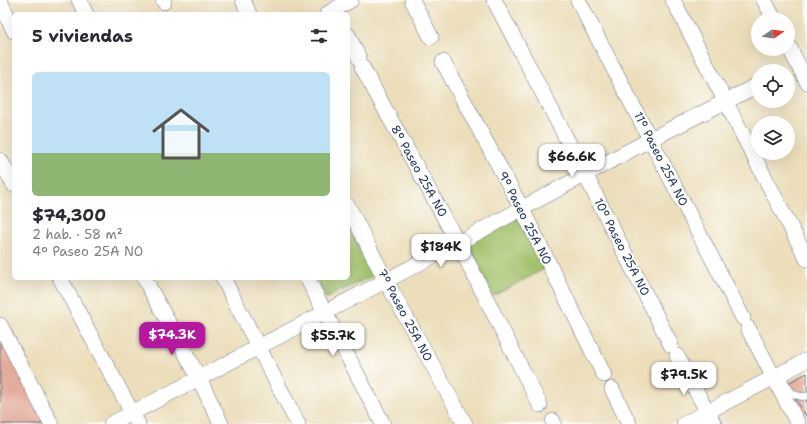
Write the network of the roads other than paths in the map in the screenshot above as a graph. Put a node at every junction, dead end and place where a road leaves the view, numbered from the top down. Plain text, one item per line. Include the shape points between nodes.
1 (79, 0) edge
2 (243, 0) edge
3 (351, 0) edge
4 (412, 0) edge
5 (494, 0) edge
6 (578, 0) edge
7 (673, 0) edge
8 (764, 0) edge
9 (0, 1) edge
10 (331, 10) edge
11 (85, 12) edge
12 (248, 12) edge
13 (770, 12) edge
14 (12, 27) edge
15 (431, 37) dead end
16 (350, 39) edge
17 (793, 56) edge
18 (443, 62) dead end
19 (798, 66) edge
20 (807, 82) edge
21 (751, 89) edge
22 (726, 101) junction
23 (650, 139) junction
24 (0, 160) edge
25 (585, 174) junction
26 (10, 182) edge
27 (522, 209) junction
28 (350, 210) edge
29 (458, 244) junction
30 (807, 259) edge
31 (61, 280) edge
32 (145, 280) edge
33 (224, 280) edge
34 (308, 280) edge
35 (386, 281) junction
36 (325, 313) junction
37 (0, 325) edge
38 (259, 347) junction
39 (807, 360) edge
40 (604, 375) dead end
41 (777, 376) junction
42 (200, 378) junction
43 (612, 389) dead end
44 (807, 396) edge
45 (540, 405) dead end
46 (711, 418) edge
47 (135, 419) edge
48 (51, 424) edge
49 (111, 424) edge
50 (221, 424) edge
51 (298, 424) edge
52 (383, 424) edge
53 (465, 424) edge
54 (629, 424) edge
55 (684, 424) edge
56 (798, 424) edge

1 - 11 street
2 - 12 street
3 - 10 street
4 - 15 street
5 - 25 street, 10º Paseo 25A NO
6 - 23 street, 11º Paseo 25A NO
7 - 22 street
8 - 13 street
9 - 14 street
16 - 29 street, 8º Paseo 25A NO
17 - 19 street
18 - 27 street, 9º Paseo 25A NO
19 - 20 street
21 - 22 street
22 - 23 street
22 - 30 street
23 - 25 street
23 - 41 street, 11º Paseo 25A NO via 746,323
24 - 26 street
25 - 27 street
25 - 46 street, 10º Paseo 25A NO
27 - 29 street
27 - 40 street, 9º Paseo 25A NO
28 - 35 street, 7º Paseo 25A NO
29 - 35 street
29 - 45 street, 8º Paseo 25A NO
31 - 47 street
32 - 42 street
33 - 38 street
34 - 36 street
35 - 36 street
35 - 53 street, 7º Paseo 25A NO
36 - 38 street
36 - 52 street
37 - 48 street
38 - 42 street
38 - 51 street
39 - 41 street
41 - 44 lane via 795,396
41 - 46 street
41 - 56 street, 11º Paseo 25A NO
42 - 47 street
42 - 50 street
43 - 54 street
46 - 55 street
47 - 49 street

